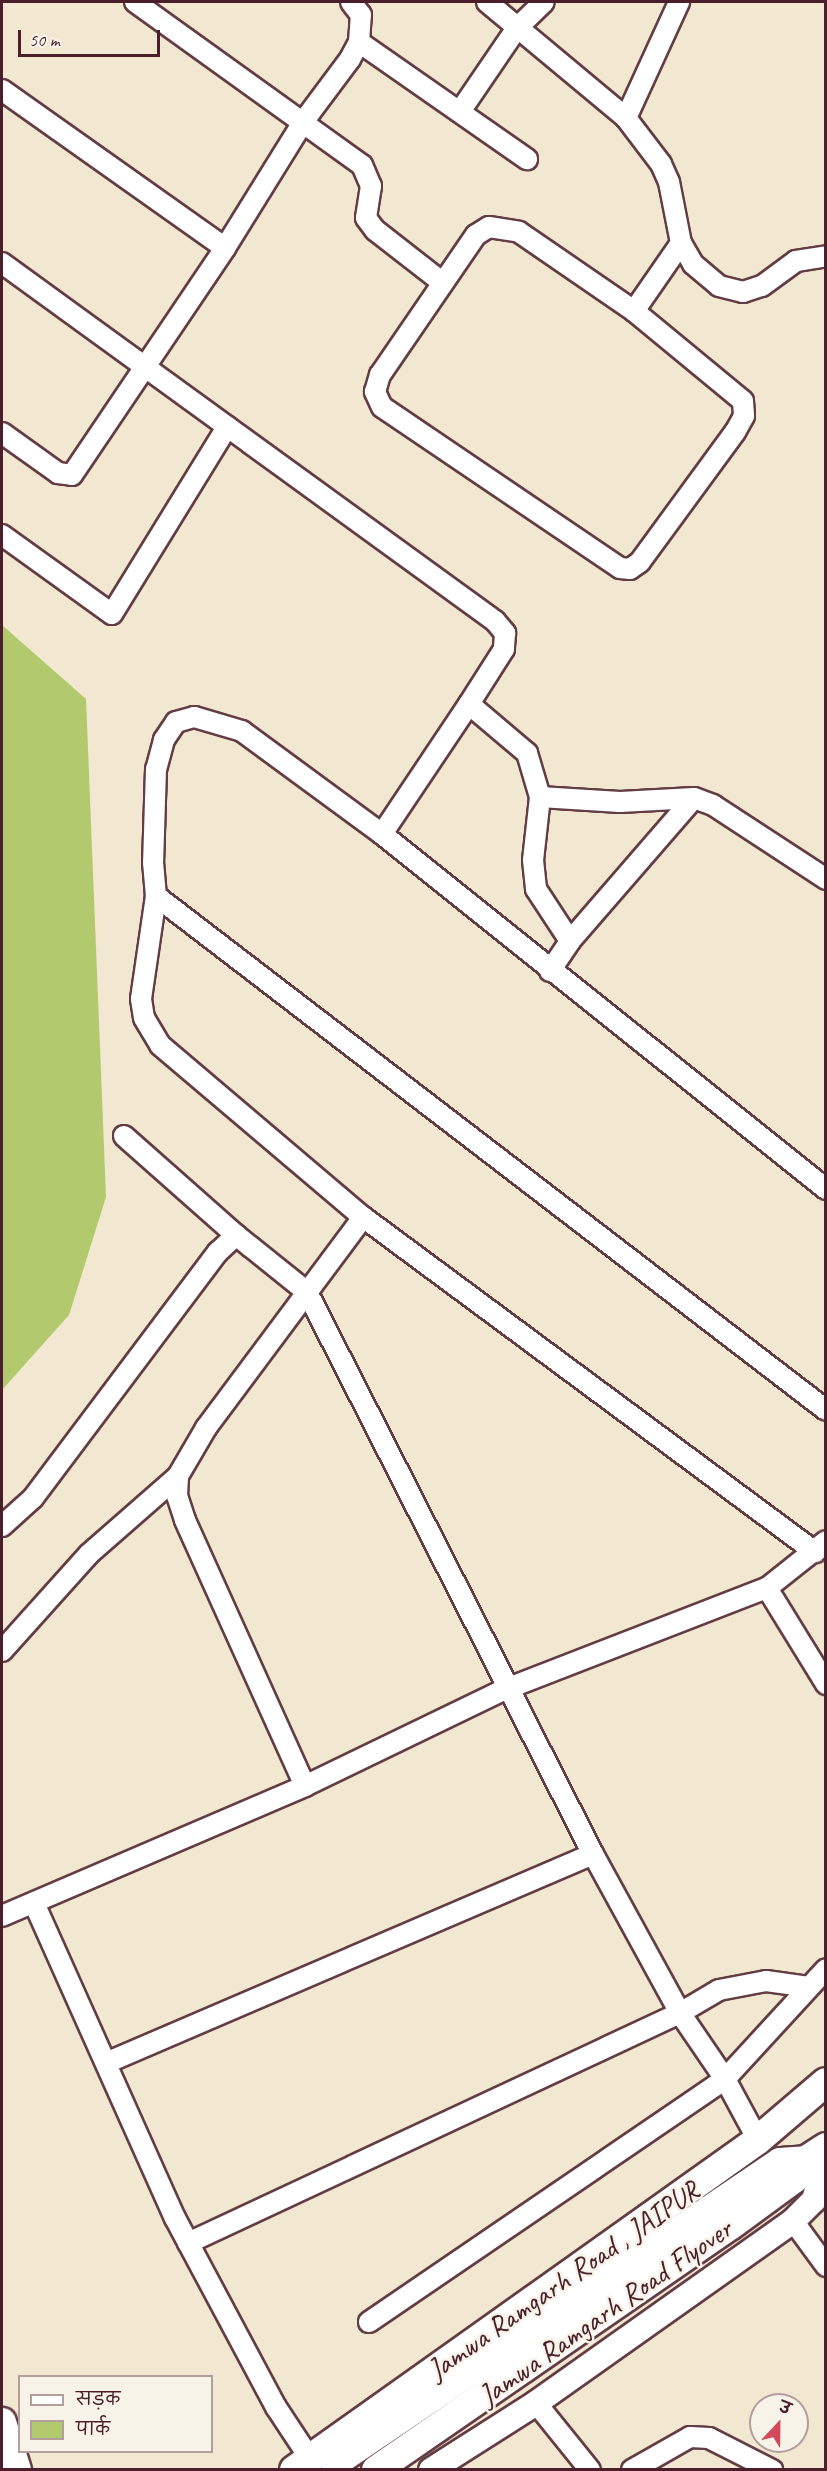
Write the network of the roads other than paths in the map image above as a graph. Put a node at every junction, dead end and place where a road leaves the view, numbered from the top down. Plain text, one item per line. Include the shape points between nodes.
1 (135, 2) edge
2 (351, 2) edge
3 (487, 2) edge
4 (544, 2) edge
5 (679, 2) edge
6 (517, 28) junction
7 (359, 42) junction
8 (2, 90) edge
9 (461, 110) junction
10 (626, 118) junction
11 (303, 122) junction
12 (527, 159) dead end
13 (681, 243) junction
14 (225, 248) junction
15 (823, 250) edge
16 (2, 263) edge
17 (443, 283) junction
18 (634, 311) junction
19 (144, 365) junction
20 (227, 427) junction
21 (2, 433) edge
22 (2, 535) edge
23 (469, 704) junction
24 (540, 797) junction
25 (694, 798) junction
26 (382, 834) junction
27 (825, 879) edge
28 (156, 897) junction
29 (570, 941) junction
30 (550, 971) junction
31 (124, 1136) dead end
32 (825, 1189) edge
33 (363, 1217) junction
34 (236, 1235) junction
35 (307, 1293) junction
36 (825, 1410) edge
37 (178, 1476) junction
38 (2, 1526) edge
39 (820, 1546) edge
40 (767, 1588) junction
41 (2, 1651) edge
42 (825, 1684) edge
43 (506, 1689) junction
44 (305, 1786) junction
45 (593, 1854) junction
46 (34, 1903) junction
47 (2, 1916) edge
48 (825, 1969) edge
49 (809, 1987) junction
50 (680, 2013) junction
51 (106, 2063) junction
52 (725, 2079) junction
53 (825, 2082) edge
54 (758, 2140) junction
55 (819, 2155) edge
56 (727, 2213) junction
57 (793, 2221) junction
58 (188, 2243) junction
59 (825, 2266) edge
60 (369, 2322) dead end
61 (536, 2403) junction
62 (2, 2422) edge
63 (310, 2465) edge
64 (17, 2469) edge
65 (376, 2469) edge
66 (431, 2469) edge
67 (590, 2469) edge
68 (632, 2469) edge
69 (772, 2469) edge

1 - 11 street
2 - 7 street via 361,15
3 - 6 street
4 - 6 street
5 - 10 street
6 - 9 street
6 - 10 street
7 - 9 street
7 - 11 street
8 - 14 street
9 - 12 street
10 - 13 street via 669,182
11 - 14 street
11 - 17 street via 362,165 371,186 366,218 375,230
13 - 15 street via 693,264 719,286 743,292 762,286 796,261
13 - 18 street
14 - 19 street
16 - 19 street
17 - 18 street via 476,235 489,227 504,228 519,232
17 - 18 street via 380,375 375,393 382,407 620,567 630,569 640,562 744,416 743,401 736,392
19 - 20 street
19 - 21 street via 72,475 58,473
20 - 22 street via 112,614
20 - 23 street via 495,621 505,633 504,649
23 - 24 street via 527,753
23 - 26 street
24 - 25 street via 620,802
24 - 29 street via 533,860 536,889 547,912
25 - 27 street via 713,805
25 - 29 street
26 - 28 street via 242,731 194,717 176,722 164,740 156,769
26 - 30 street
28 - 33 street via 141,999 150,1030 160,1045
28 - 36 street
29 - 30 street
30 - 32 street
31 - 34 street
33 - 35 street
33 - 39 street
34 - 35 street
34 - 38 street via 207,1266 33,1497
35 - 37 street via 206,1428
35 - 43 street
37 - 41 street via 89,1554
37 - 44 street via 177,1496 185,1520
39 - 40 street
40 - 42 street
40 - 43 street
43 - 44 street
43 - 45 street
44 - 46 street
45 - 50 street
45 - 51 street
46 - 47 street
46 - 51 street
48 - 49 street
49 - 50 street via 766,1981 743,1984 719,1990
49 - 52 street
50 - 52 street
50 - 58 street
51 - 58 street
52 - 54 street
52 - 60 street
53 - 54 highway, Jamwa Ramgarh Road , JAIPUR
54 - 63 highway, Jamwa Ramgarh Road , JAIPUR
55 - 56 highway via 780,2162
55 - 57 main road via 814,2200
56 - 63 highway
56 - 65 highway, Jamwa Ramgarh Road Flyover
57 - 59 street
57 - 61 main road
58 - 63 street
61 - 66 main road
61 - 67 street
62 - 64 highway
68 - 69 street via 690,2437 709,2438

